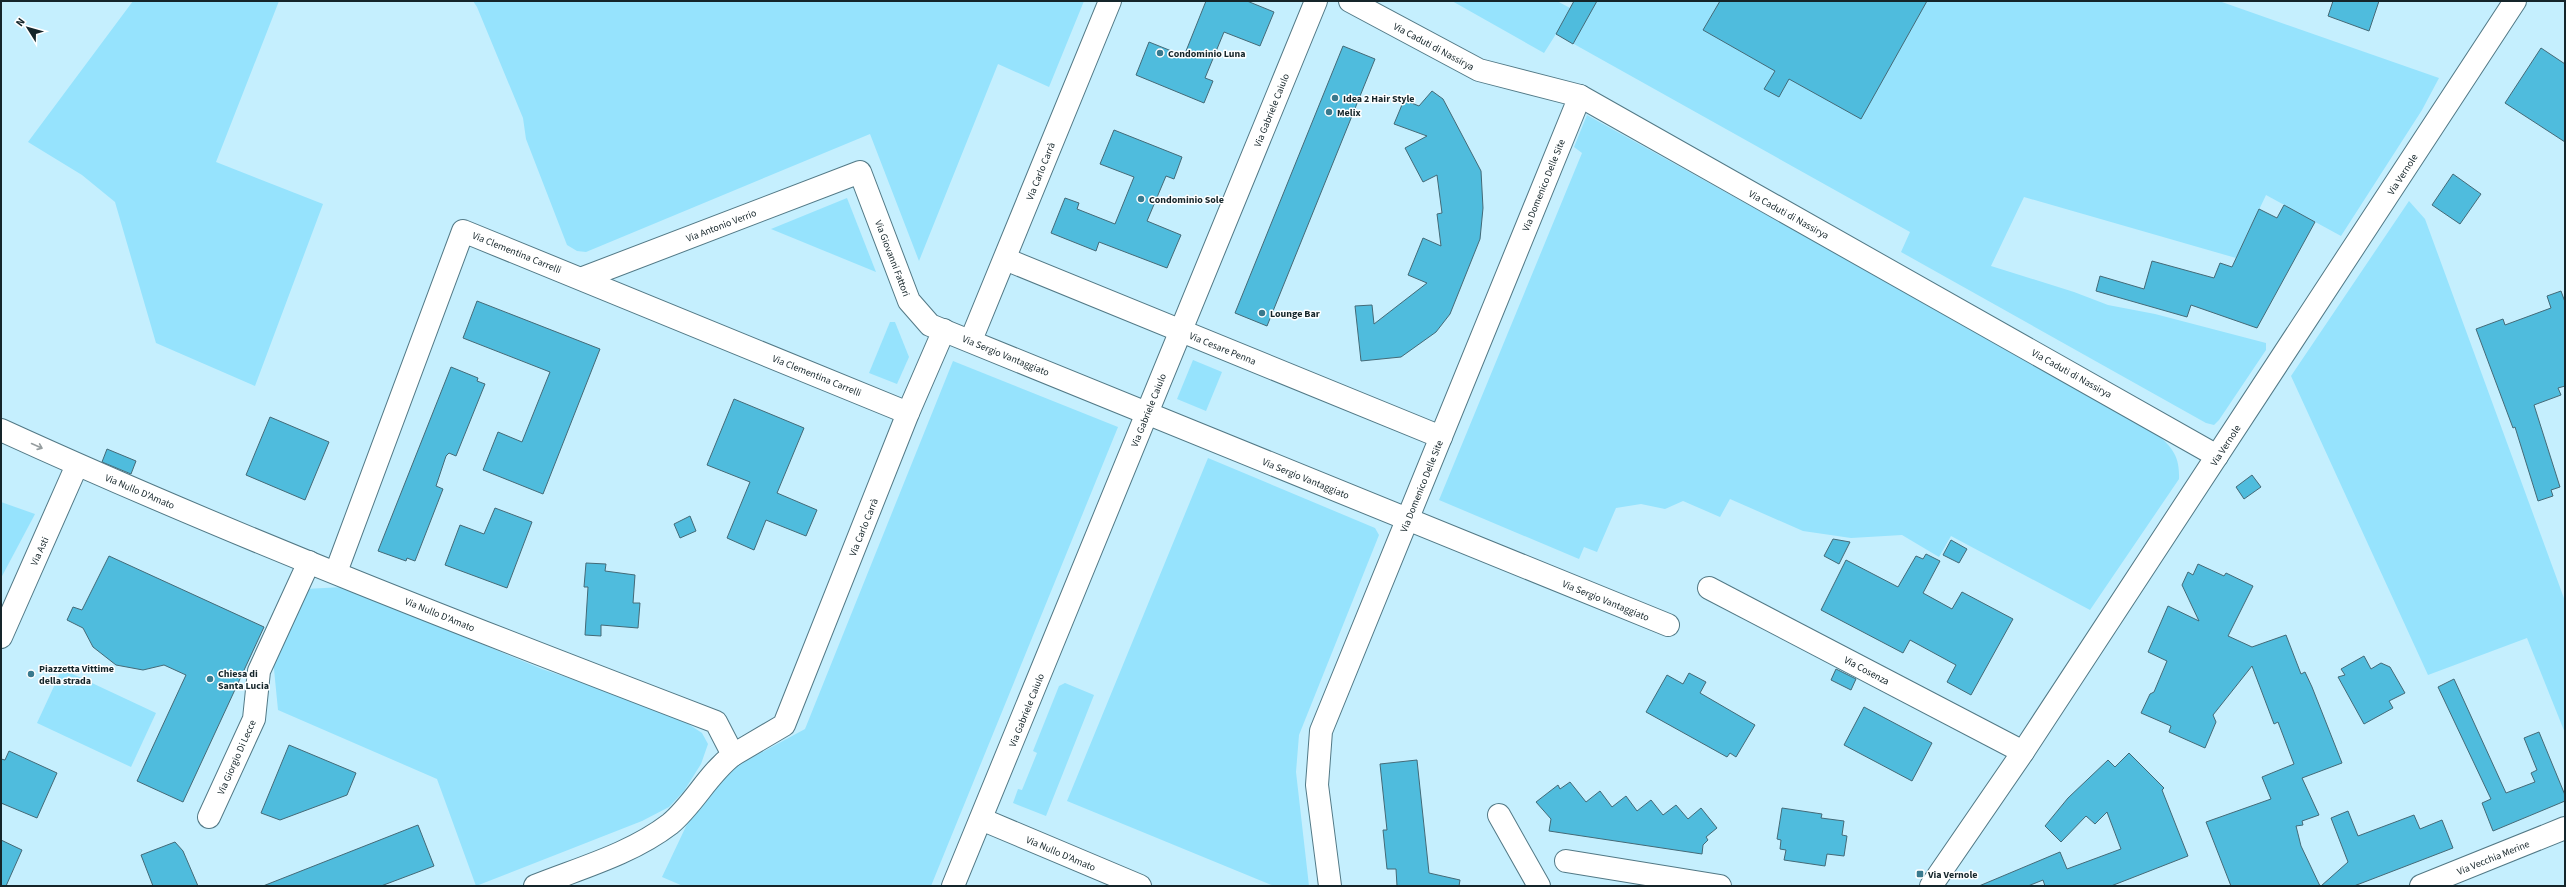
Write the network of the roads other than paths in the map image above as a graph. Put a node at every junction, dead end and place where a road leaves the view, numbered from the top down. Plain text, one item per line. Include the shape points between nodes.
1 (1110, 1) edge
2 (1316, 1) edge
3 (1350, 1) edge
4 (2515, 1) edge
5 (1580, 96) junction
6 (860, 172) joint
7 (1005, 259) junction
8 (583, 278) junction
9 (944, 330) junction
10 (1181, 330) junction
11 (971, 340) junction
12 (908, 413) junction
13 (1147, 413) junction
14 (1, 430) edge
15 (1441, 437) junction
16 (2217, 456) junction
17 (77, 465) junction
18 (1407, 520) junction
19 (309, 562) junction
20 (336, 572) junction
21 (1709, 588) dead end
22 (1668, 625) dead end
23 (1, 637) edge
24 (2023, 752) junction
25 (733, 755) junction
26 (1499, 814) dead end
27 (209, 817) dead end
28 (981, 820) junction
29 (2565, 829) edge
30 (1566, 861) dead end
31 (535, 886) edge
32 (953, 886) edge
33 (1140, 886) edge
34 (1330, 886) edge
35 (1539, 886) edge
36 (1720, 886) edge
37 (1931, 886) edge
38 (2421, 886) edge

1 - 7 street, Via Carlo Carrà
2 - 10 street, Via Gabriele Caiulo
3 - 5 street, Via Caduti di Nassirya via 1479,70
4 - 16 street, Via Vernole
5 - 15 street, Via Domenico Delle Site
5 - 16 street, Via Caduti di Nassirya
6 - 8 street, Via Antonio Verrio
6 - 9 street, Via Giovanni Fattori via 909,301 930,325
7 - 10 street, Via Cesare Penna
7 - 11 street, Via Carlo Carrà
8 - 12 street, Via Clementina Carrelli
8 - 20 street, Via Clementina Carrelli via 463,231
9 - 11 street, Via Sergio Vantaggiato
9 - 12 street, Via Carlo Carrà
10 - 13 street, Via Gabriele Caiulo
10 - 15 street, Via Cesare Penna
11 - 13 street, Via Sergio Vantaggiato
12 - 25 street, Via Carlo Carrà via 784,725
13 - 18 street, Via Sergio Vantaggiato
13 - 28 street, Via Gabriele Caiulo
14 -> 17 street, Via Nullo D'Amato
15 - 18 street, Via Domenico Delle Site
16 - 24 street, Via Vernole
17 - 19 street, Via Nullo D'Amato
17 - 23 street, Via Asti
18 - 22 street, Via Sergio Vantaggiato
18 - 34 street, Via Domenico Delle Site via 1321,731 1317,785
19 - 20 street, Via Nullo D'Amato
19 - 27 street, Via Giorgio Di Lecce via 259,671 254,719
20 - 25 street, Via Nullo D'Amato via 716,722
21 - 24 street, Via Cosenza
24 - 37 street, Via Vernole
25 - 31 street via 717,767 670,823 627,850
26 - 35 street
28 - 32 street, Via Gabriele Caiulo
28 - 33 street, Via Nullo D'Amato
29 - 38 street, Via Vecchia Merine
30 - 36 street

